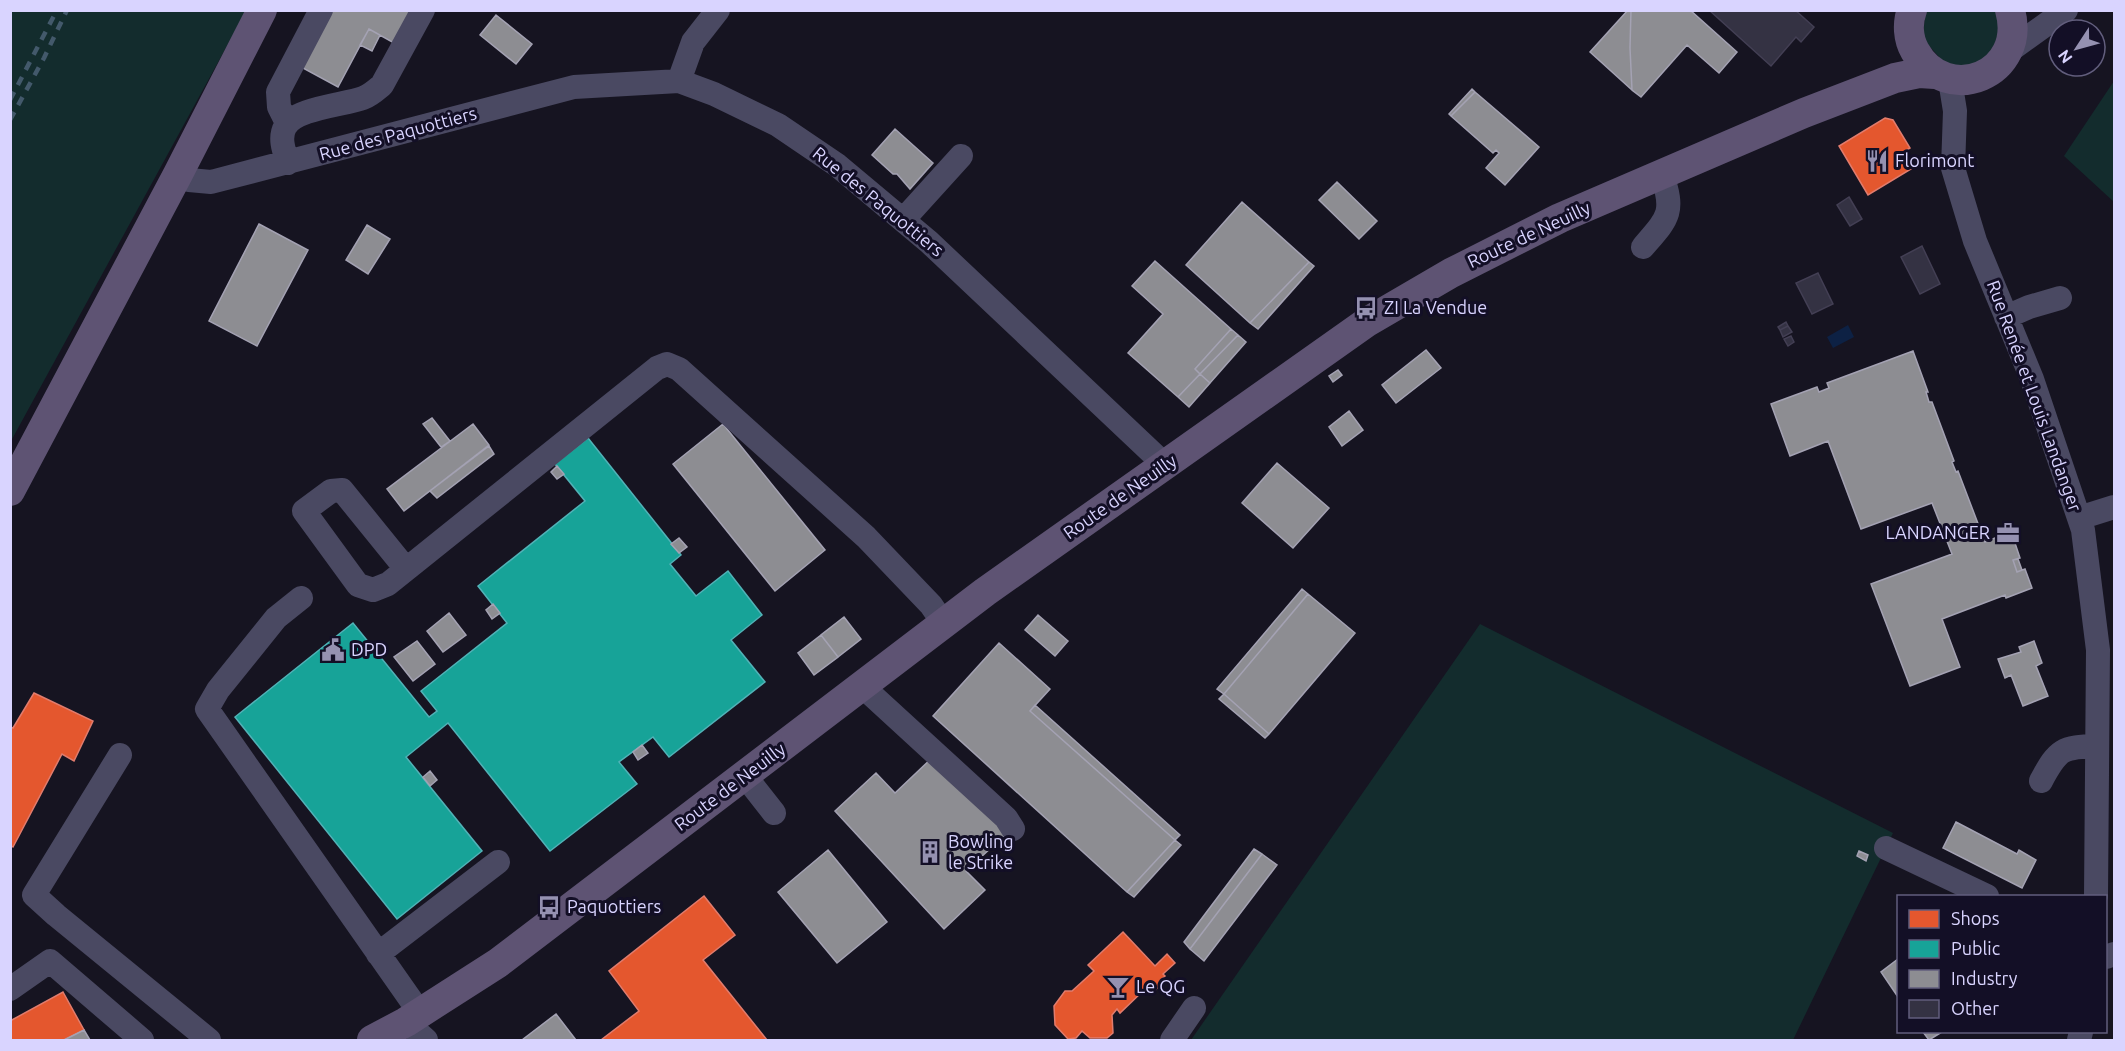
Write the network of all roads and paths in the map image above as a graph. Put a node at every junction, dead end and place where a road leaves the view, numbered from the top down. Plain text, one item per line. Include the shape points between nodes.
1 (262, 10) edge
2 (321, 10) edge
3 (423, 10) edge
4 (718, 10) edge
5 (2066, 10) edge
6 (1911, 19) edge
7 (2014, 25) edge
8 (1942, 77) junction
9 (679, 81) junction
10 (1804, 112) junction
11 (287, 123) junction
12 (961, 156) dead end
13 (288, 163) junction
14 (178, 174) junction
15 (1662, 175) junction
16 (903, 219) junction
17 (1643, 247) dead end
18 (2060, 298) dead end
19 (2007, 317) junction
20 (1165, 465) junction
21 (10, 491) edge
22 (2115, 507) edge
23 (2079, 518) junction
24 (406, 569) dead end
25 (301, 598) dead end
26 (944, 624) junction
27 (862, 686) junction
28 (2106, 717) edge
29 (2097, 746) junction
30 (120, 755) dead end
31 (745, 776) junction
32 (2041, 781) dead end
33 (774, 813) dead end
34 (1013, 829) dead end
35 (1886, 848) dead end
36 (498, 862) dead end
37 (1983, 895) edge
38 (2096, 895) edge
39 (378, 954) junction
40 (10, 989) edge
41 (1194, 1008) dead end
42 (417, 1025) edge
43 (142, 1041) edge
44 (209, 1041) edge
45 (372, 1041) edge
46 (1172, 1041) edge

1 - 14 main road
2 - 11 street via 278,92 279,107
3 - 11 street via 382,85 373,93 300,114
4 - 9 street via 688,51
5 - 7 street
6 - 8 main road via 1912,46 1921,62
6 - 10 main road via 1900,50 1887,62
7 - 8 main road, Route de Neuilly via 1996,67 1967,81
8 - 10 main road, Route de Neuilly via 1919,73 1894,78
8 - 19 street, Rue Renée et Louis Landanger via 1956,111 1953,168 1975,241
9 - 13 street, Rue des Paquottiers via 574,87
9 - 16 street, Rue des Paquottiers via 778,125 837,165
10 - 15 main road, Route de Neuilly
11 - 13 street via 282,143
12 - 16 street
13 - 14 street, Rue des Paquottiers via 211,182 189,180
14 - 21 main road
15 - 17 street via 1669,194 1669,211
15 - 20 main road, Route de Neuilly via 1560,218 1451,273 1367,322
16 - 20 street, Rue des Paquottiers
18 - 19 street
19 - 23 street, Rue Renée et Louis Landanger
20 - 26 main road, Route de Neuilly
22 - 23 street
23 - 28 street, Rue Renée et Louis Landanger
24 - 26 street via 657,368 667,364 679,369 866,537 931,605
25 - 39 street via 276,618 207,709
26 - 27 main road, Route de Neuilly
27 - 31 main road, Route de Neuilly
27 - 34 street via 1006,818
28 - 29 street, Rue Renée et Louis Landanger
29 - 32 street via 2070,746 2053,758
29 - 38 street, Rue Renée et Louis Landanger
30 - 44 street via 34,895
31 - 33 street
31 - 42 main road, Route de Neuilly
35 - 37 street
36 - 39 street
39 - 42 street
40 - 43 street via 50,961
41 - 46 street
42 - 45 main road, Route de Neuilly

